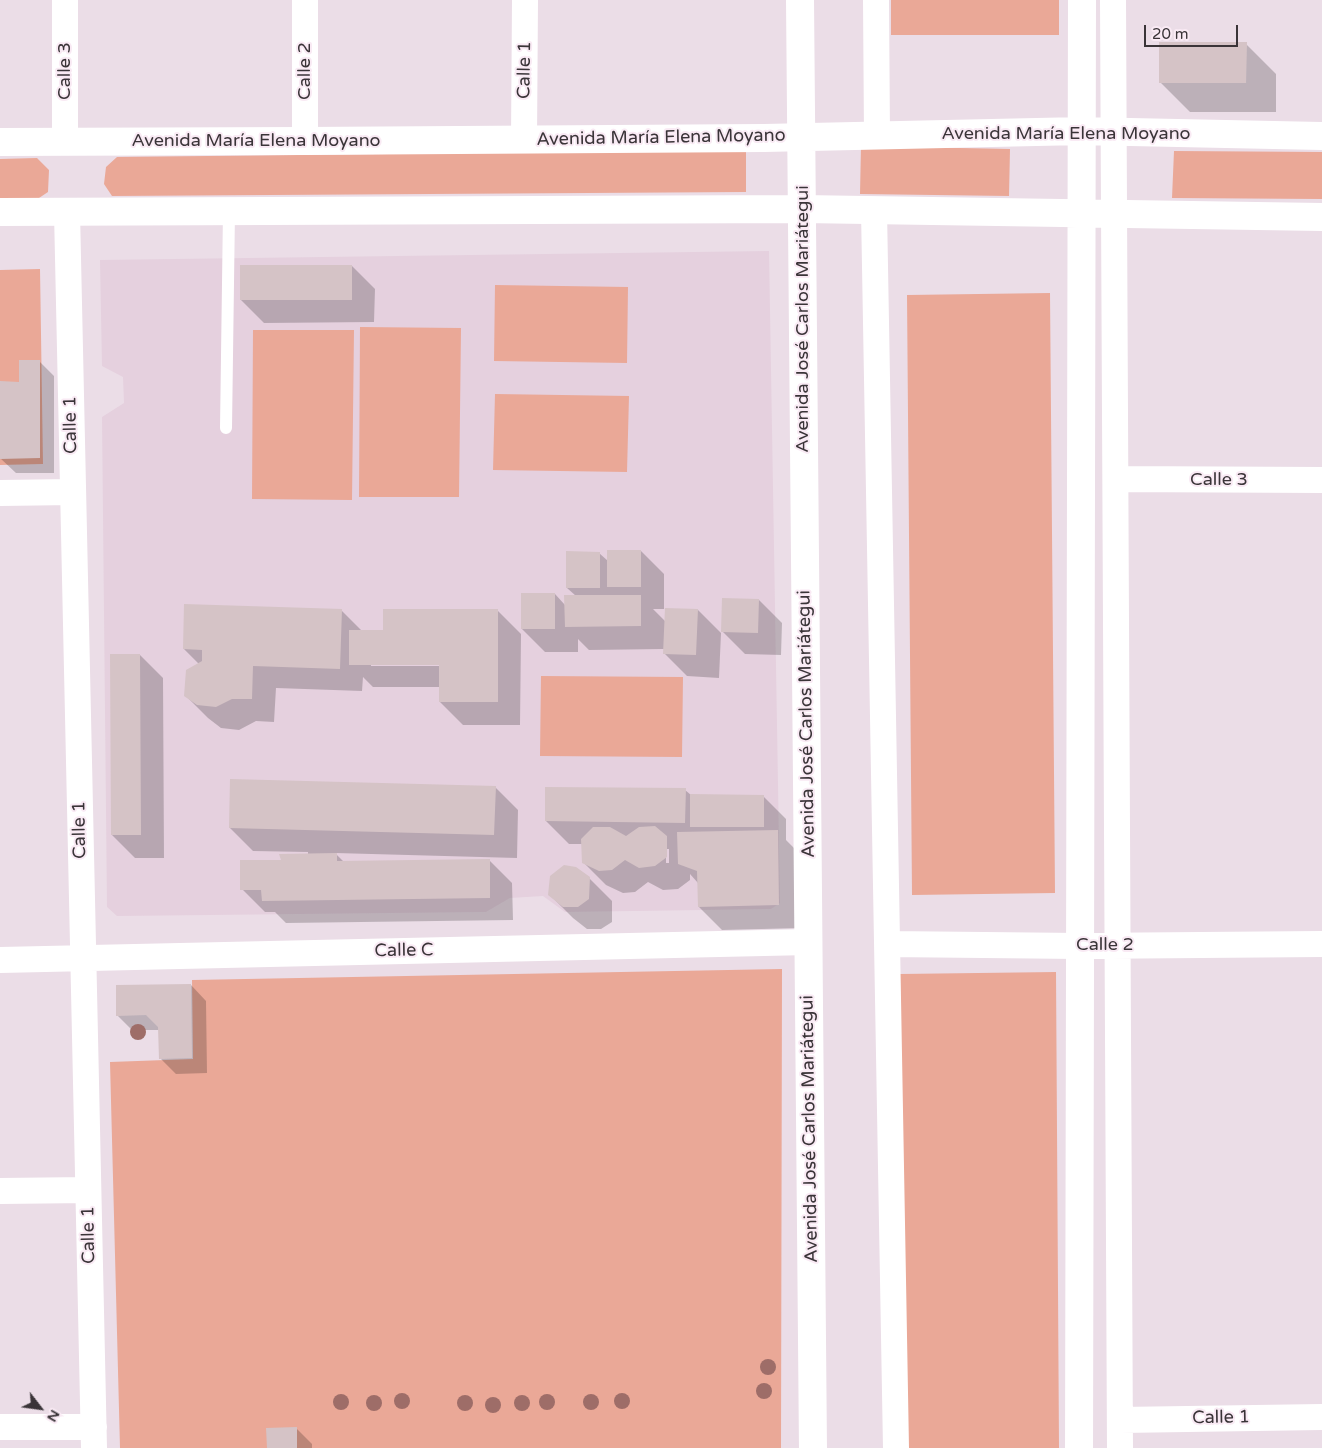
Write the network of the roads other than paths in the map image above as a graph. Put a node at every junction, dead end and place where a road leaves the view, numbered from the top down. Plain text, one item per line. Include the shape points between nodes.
1 (65, 0) edge
2 (305, 0) edge
3 (525, 0) edge
4 (800, 0) edge
5 (876, 0) edge
6 (1082, 0) edge
7 (1113, 0) edge
8 (1082, 131) junction
9 (1114, 132) junction
10 (877, 136) junction
11 (1322, 136) edge
12 (801, 137) junction
13 (524, 140) junction
14 (305, 141) junction
15 (0, 142) edge
16 (65, 142) junction
17 (802, 209) junction
18 (874, 210) junction
19 (0, 212) edge
20 (67, 212) junction
21 (230, 212) junction
22 (1081, 213) junction
23 (1114, 214) junction
24 (1322, 217) edge
25 (226, 428) dead end
26 (1116, 479) junction
27 (1322, 480) edge
28 (73, 492) junction
29 (0, 493) edge
30 (809, 942) junction
31 (888, 944) junction
32 (1322, 944) edge
33 (1080, 946) junction
34 (1118, 946) junction
35 (83, 958) junction
36 (0, 960) edge
37 (88, 1190) junction
38 (0, 1191) edge
39 (1322, 1417) edge
40 (1120, 1420) junction
41 (0, 1427) edge
42 (94, 1437) edge
43 (814, 1448) edge
44 (896, 1448) edge
45 (1079, 1448) edge
46 (1120, 1448) edge

1 - 16 street, Calle 3
2 - 14 street, Calle 2
3 - 13 street, Calle 1
4 - 12 street, Avenida José Carlos Mariátegui
5 - 10 street
6 - 8 street
7 - 9 street
8 - 9 street, Avenida María Elena Moyano
8 - 10 street, Avenida María Elena Moyano
8 - 22 street
9 - 11 street, Avenida María Elena Moyano
9 - 23 street
10 - 12 street, Avenida María Elena Moyano
12 - 13 street, Avenida María Elena Moyano
12 - 17 street, Avenida José Carlos Mariátegui
13 - 14 street, Avenida María Elena Moyano
14 - 16 street, Avenida María Elena Moyano
15 - 16 street, Avenida María Elena Moyano
17 - 18 street
17 - 21 street
17 - 30 street, Avenida José Carlos Mariátegui
18 - 22 street
18 - 31 street
19 - 20 street
20 - 21 street
20 - 28 street, Calle 1
21 - 25 lane
22 - 23 street
22 - 33 street
23 - 24 street
23 - 26 street
26 - 27 street, Calle 3
26 - 34 street
28 - 29 street
28 - 35 street, Calle 1
30 - 35 street, Calle C
30 - 43 street, Avenida José Carlos Mariátegui
31 - 33 street, Calle 2
31 - 44 street
32 - 34 street, Calle 2
33 - 34 street, Calle 2
33 - 45 street
34 - 40 street
35 - 36 street, Calle C
35 - 37 street, Calle 1
37 - 38 street
37 - 42 street, Calle 1
39 - 40 street, Calle 1
40 - 46 street
41 - 42 street

